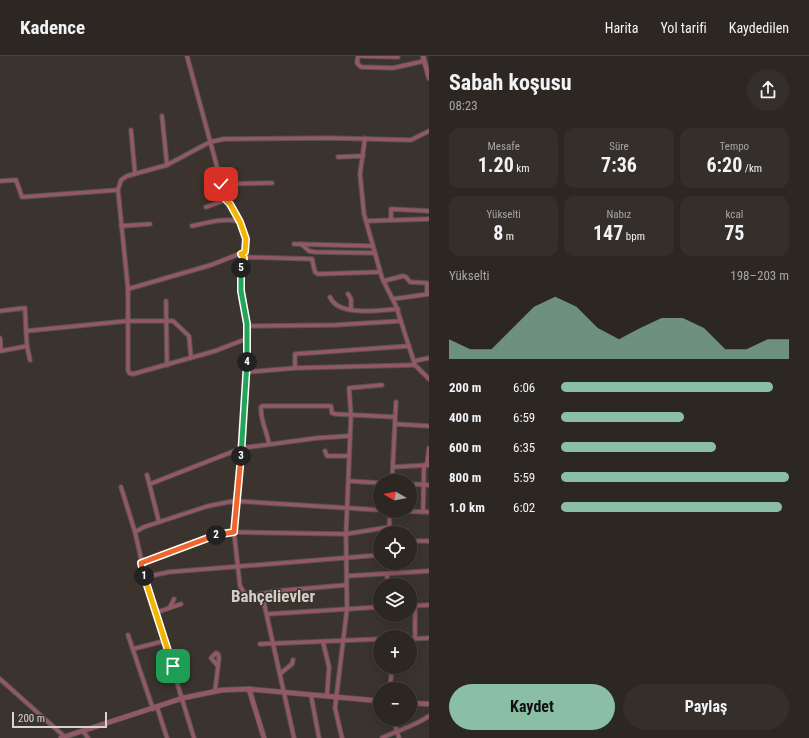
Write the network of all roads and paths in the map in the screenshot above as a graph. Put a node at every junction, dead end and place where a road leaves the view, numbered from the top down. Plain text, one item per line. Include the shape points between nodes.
1 (187, 56) edge
2 (359, 56) edge
3 (398, 57) dead end
4 (424, 58) edge
5 (429, 78) edge
6 (162, 116) dead end
7 (131, 130) dead end
8 (429, 131) edge
9 (365, 138) junction
10 (210, 142) junction
11 (363, 156) junction
12 (338, 157) dead end
13 (167, 165) junction
14 (135, 174) junction
15 (0, 181) edge
16 (272, 183) dead end
17 (221, 184) junction
18 (118, 190) junction
19 (226, 200) junction
20 (206, 207) dead end
21 (429, 211) edge
22 (429, 219) edge
23 (391, 220) junction
24 (366, 221) junction
25 (240, 222) junction
26 (150, 224) dead end
27 (121, 226) junction
28 (192, 226) dead end
29 (294, 244) dead end
30 (301, 244) junction
31 (373, 246) junction
32 (375, 253) junction
33 (242, 256) junction
34 (380, 272) junction
35 (384, 281) junction
36 (428, 283) edge
37 (128, 289) junction
38 (348, 294) dead end
39 (428, 294) edge
40 (330, 297) dead end
41 (393, 299) junction
42 (166, 301) dead end
43 (351, 309) junction
44 (398, 309) junction
45 (0, 311) edge
46 (166, 320) junction
47 (127, 321) junction
48 (401, 321) junction
49 (247, 326) junction
50 (26, 331) junction
51 (0, 338) edge
52 (246, 339) junction
53 (27, 346) junction
54 (409, 346) junction
55 (191, 358) junction
56 (429, 358) edge
57 (30, 360) dead end
58 (414, 362) junction
59 (167, 365) junction
60 (295, 368) junction
61 (247, 372) junction
62 (428, 377) edge
63 (382, 385) dead end
64 (396, 402) dead end
65 (351, 415) junction
66 (395, 417) junction
67 (395, 424) junction
68 (429, 426) edge
69 (349, 436) junction
70 (269, 444) junction
71 (242, 448) junction
72 (429, 448) edge
73 (325, 451) dead end
74 (348, 456) junction
75 (427, 465) edge
76 (393, 468) junction
77 (393, 474) edge
78 (147, 475) dead end
79 (349, 481) junction
80 (373, 483) edge
81 (150, 484) junction
82 (417, 484) edge
83 (424, 484) junction
84 (429, 485) edge
85 (121, 487) dead end
86 (236, 502) junction
87 (347, 508) junction
88 (373, 510) edge
89 (417, 512) edge
90 (423, 512) junction
91 (429, 512) edge
92 (159, 522) junction
93 (373, 530) edge
94 (135, 532) junction
95 (234, 532) junction
96 (346, 534) junction
97 (417, 541) edge
98 (429, 541) edge
99 (373, 555) edge
100 (347, 557) junction
101 (141, 563) junction
102 (237, 566) junction
103 (429, 571) edge
104 (387, 575) junction
105 (347, 576) junction
106 (145, 577) junction
107 (387, 578) edge
108 (346, 585) junction
109 (262, 594) junction
110 (174, 599) dead end
111 (181, 604) dead end
112 (417, 605) edge
113 (429, 605) edge
114 (373, 607) edge
115 (170, 608) junction
116 (347, 609) junction
117 (155, 613) junction
118 (268, 614) junction
119 (128, 636) dead end
120 (417, 638) edge
121 (429, 638) edge
122 (373, 640) edge
123 (164, 641) junction
124 (344, 641) junction
125 (323, 642) junction
126 (260, 644) dead end
127 (274, 644) junction
128 (133, 649) junction
129 (293, 660) dead end
130 (217, 666) dead end
131 (281, 673) junction
132 (0, 679) edge
133 (249, 689) junction
134 (215, 691) junction
135 (285, 692) junction
136 (311, 695) junction
137 (326, 696) junction
138 (335, 697) junction
139 (183, 698) junction
140 (373, 700) edge
141 (417, 703) edge
142 (429, 704) edge
143 (155, 708) junction
144 (429, 716) edge
145 (396, 726) edge
146 (83, 731) junction
147 (397, 731) junction
148 (63, 737) edge
149 (88, 738) edge
150 (168, 738) edge
151 (194, 738) edge
152 (264, 738) edge
153 (294, 738) edge
154 (319, 738) edge
155 (342, 738) edge
156 (382, 738) edge
157 (399, 738) edge

1 - 10 street
2 - 3 street
2 - 4 street via 357,63 361,67 393,68
4 - 5 street
6 - 13 street
7 - 14 street
8 - 9 street via 411,140
9 - 10 street via 224,139
9 - 11 street
10 - 13 street
10 - 17 street
11 - 12 street
11 - 24 street via 360,174
13 - 14 street
14 - 18 street via 121,180
15 - 18 street via 16,180 22,197
16 - 17 street
17 - 19 street
18 - 27 street
19 - 20 street
19 - 25 street
21 - 23 street via 391,210
22 - 23 street
23 - 24 street
24 - 31 street
25 - 28 street via 209,222
25 - 33 street via 246,243
26 - 27 street
27 - 37 street
29 - 30 street
30 - 31 street
30 - 32 street via 309,251 315,252
31 - 32 street
32 - 34 street
33 - 34 street via 312,259 315,272 318,274
33 - 37 street
33 - 49 street via 241,291
34 - 35 street
35 - 36 street via 403,276 410,282
35 - 41 street
36 - 39 street
37 - 47 street
38 - 43 street
39 - 41 street
40 - 43 street via 336,306
41 - 44 street
42 - 46 street
43 - 44 street
44 - 48 street
45 - 50 street via 25,308
46 - 47 street
46 - 55 street via 173,321 190,336
46 - 59 street
47 - 50 street
47 - 59 street via 129,373
48 - 49 street
48 - 54 street
49 - 52 street
50 - 53 street
51 - 53 street via 1,351
52 - 55 street
52 - 61 street
53 - 57 street
54 - 58 street
54 - 60 street via 295,354
55 - 59 street
56 - 58 street
58 - 60 street
58 - 62 street
60 - 61 street
61 - 71 street
63 - 65 street via 349,388
64 - 66 street
65 - 66 street
65 - 69 street
65 - 70 street via 332,413 331,406 261,407 261,418
66 - 67 street
67 - 68 street
67 - 76 street
69 - 70 street
69 - 74 street
70 - 71 street
71 - 81 street
71 - 86 street
72 - 75 street
73 - 74 street via 328,456
74 - 79 street
75 - 76 street
75 - 83 street
76 - 77 street
78 - 81 street
79 - 80 street
79 - 87 street
81 - 92 street
82 - 83 street
83 - 84 street
83 - 90 street
85 - 94 street
86 - 87 street
86 - 92 street via 208,506
86 - 95 street
87 - 88 street
87 - 96 street
89 - 90 street
90 - 91 street
92 - 94 street
93 - 96 street
94 - 101 street
95 - 96 street
95 - 101 street via 198,541
95 - 102 street
96 - 100 street
97 - 98 street
99 - 100 street
100 - 102 street
100 - 105 street
101 - 106 street
102 - 106 street via 169,572
102 - 109 street via 240,586 246,596
103 - 104 street
104 - 105 street
104 - 107 street
105 - 108 street
106 - 117 street
108 - 109 street
108 - 116 street
109 - 118 street
110 - 115 street
111 - 115 street
112 - 113 street
114 - 116 street
115 - 117 street
116 - 118 street
116 - 124 street
117 - 123 street
118 - 127 street
119 - 128 street
120 - 121 street
122 - 124 street
123 - 128 street
123 - 139 street
124 - 125 street
124 - 138 street
125 - 127 street
125 - 137 street via 329,667
126 - 127 street
127 - 131 street
128 - 143 street
129 - 131 street
130 - 134 street
131 - 135 street
132 - 148 street
133 - 134 street
133 - 135 street
133 - 152 street
134 - 139 street
135 - 136 street
135 - 153 street
136 - 137 street
136 - 154 street
137 - 138 street
138 - 140 street
138 - 155 street
139 - 143 street
139 - 151 street
141 - 142 street
143 - 146 street
143 - 150 street
144 - 147 street via 418,724
145 - 147 street
146 - 148 street
146 - 149 street
147 - 156 street
147 - 157 street

